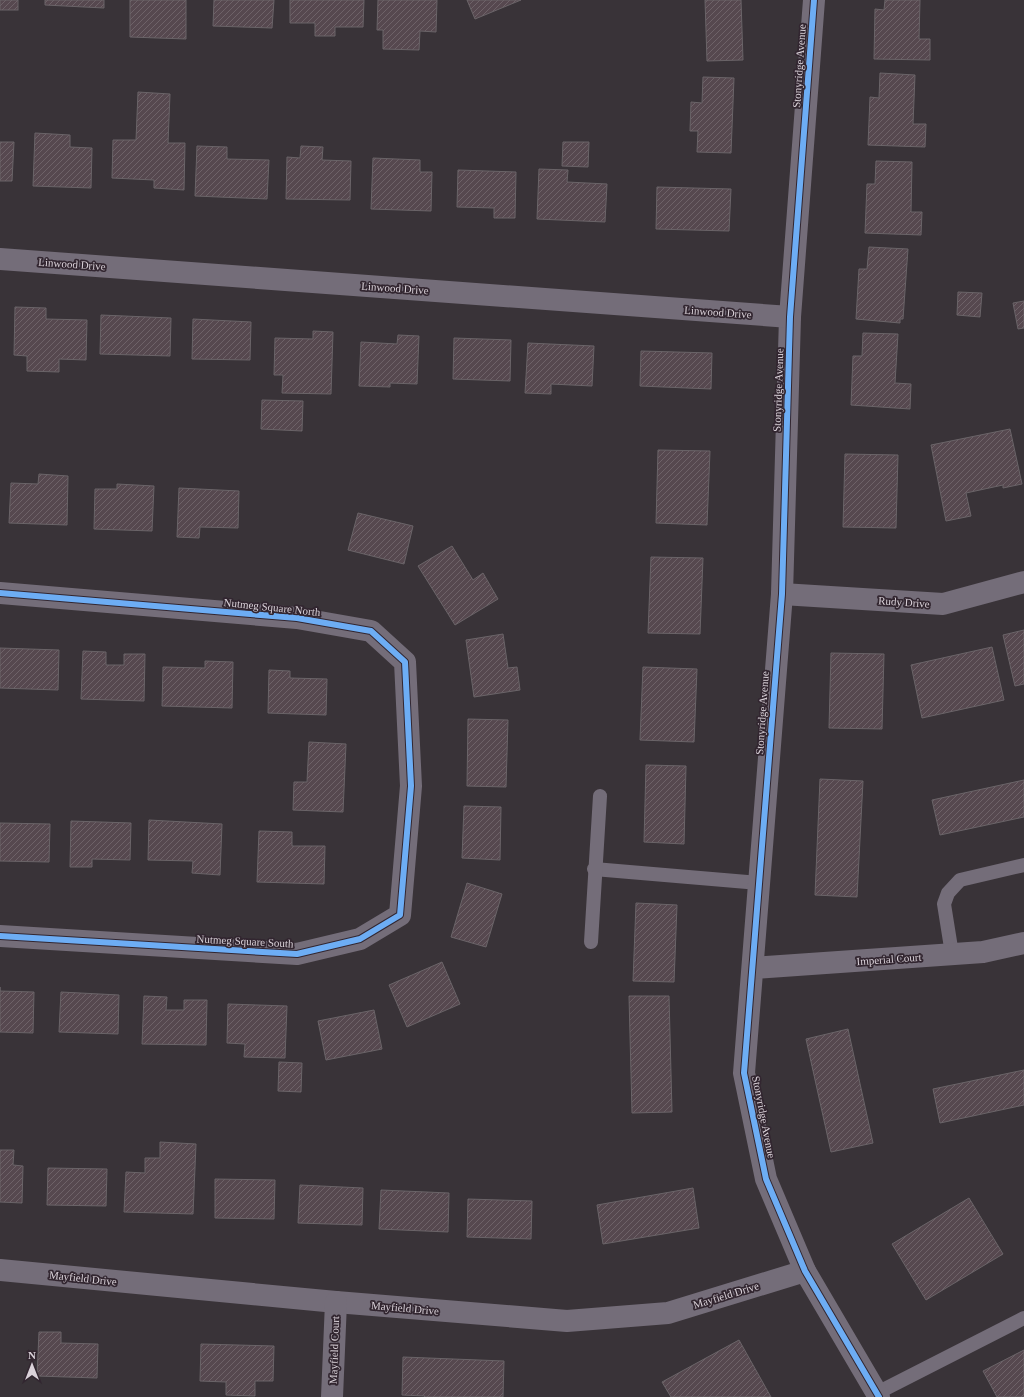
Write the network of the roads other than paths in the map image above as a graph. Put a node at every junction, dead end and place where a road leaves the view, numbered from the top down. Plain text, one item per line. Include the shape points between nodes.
1 (814, 0) edge
2 (0, 259) edge
3 (790, 317) junction
4 (1024, 582) edge
5 (0, 593) edge
6 (782, 594) junction
7 (411, 786) joint
8 (600, 796) dead end
9 (1024, 865) edge
10 (594, 868) junction
11 (759, 883) junction
12 (0, 936) edge
13 (591, 942) dead end
14 (1024, 943) edge
15 (952, 954) junction
16 (753, 968) junction
17 (0, 1270) edge
18 (806, 1271) junction
19 (336, 1302) junction
20 (1024, 1318) edge
21 (878, 1395) edge
22 (332, 1397) edge

1 - 3 street, Stonyridge Avenue
2 - 3 street, Linwood Drive
3 - 6 street, Stonyridge Avenue
4 - 6 street, Rudy Drive via 943,604
5 - 7 street, Nutmeg Square North via 297,618 371,631 405,662
6 - 11 street, Stonyridge Avenue
7 - 12 street, Nutmeg Square South via 400,915 360,939 297,954
8 - 10 lane
9 - 15 lane via 960,880 948,893 944,904
10 - 11 lane
10 - 13 lane
11 - 16 street, Stonyridge Avenue
14 - 15 street, Imperial Court via 983,952
15 - 16 street, Imperial Court
16 - 18 street, Stonyridge Avenue via 744,1073 766,1178
17 - 19 street, Mayfield Drive
18 - 19 street, Mayfield Drive via 668,1313 567,1321
18 - 21 street, Stonyridge Avenue
19 - 22 street, Mayfield Court
20 - 21 lane

